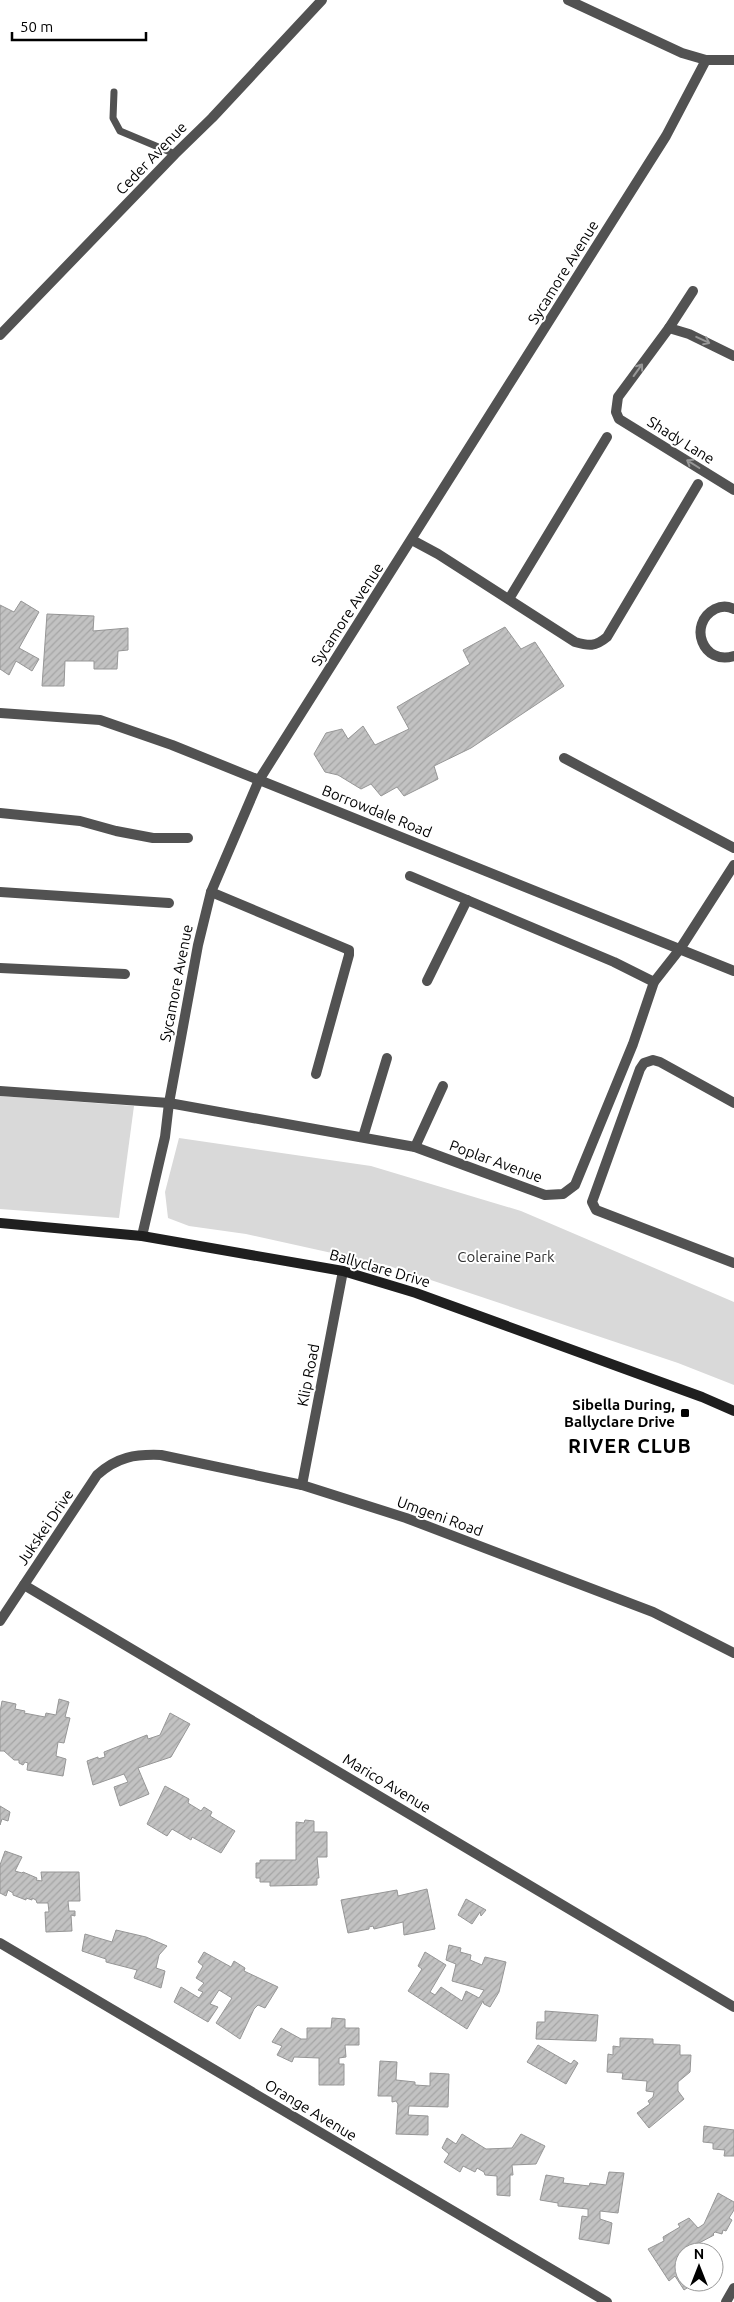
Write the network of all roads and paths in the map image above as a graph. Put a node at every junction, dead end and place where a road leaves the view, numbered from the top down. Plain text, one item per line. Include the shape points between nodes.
1 (322, 0) edge
2 (568, 0) edge
3 (706, 60) junction
4 (734, 60) edge
5 (114, 92) dead end
6 (175, 154) junction
7 (694, 291) dead end
8 (669, 328) junction
9 (0, 335) edge
10 (734, 356) edge
11 (607, 437) dead end
12 (698, 484) dead end
13 (734, 490) edge
14 (412, 540) junction
15 (509, 599) junction
16 (734, 609) edge
17 (733, 658) edge
18 (0, 713) edge
19 (564, 758) dead end
20 (259, 780) junction
21 (0, 813) edge
22 (188, 838) dead end
23 (734, 848) edge
24 (734, 865) edge
25 (410, 876) dead end
26 (0, 892) edge
27 (211, 892) junction
28 (467, 900) junction
29 (169, 903) dead end
30 (680, 949) junction
31 (0, 968) edge
32 (734, 971) edge
33 (125, 974) dead end
34 (427, 981) dead end
35 (654, 982) junction
36 (387, 1058) dead end
37 (316, 1074) dead end
38 (443, 1086) dead end
39 (0, 1091) edge
40 (169, 1103) junction
41 (734, 1103) edge
42 (363, 1137) junction
43 (415, 1147) junction
44 (0, 1223) edge
45 (142, 1236) junction
46 (734, 1263) edge
47 (343, 1271) junction
48 (734, 1411) edge
49 (122, 1458) joint
50 (302, 1485) junction
51 (24, 1585) junction
52 (0, 1621) edge
53 (734, 1653) edge
54 (0, 1943) edge
55 (734, 2007) edge
56 (734, 2288) edge
57 (607, 2302) edge
58 (726, 2302) edge

1 - 6 street, Ceder Avenue
2 - 3 street via 682,53
3 - 4 street
3 - 14 street, Sycamore Avenue via 666,136
5 - 6 lane via 113,118 120,130
6 - 9 street, Ceder Avenue
7 - 8 street
8 -> 10 street via 690,334
13 -> 8 street, Shady Lane via 619,418 616,412 618,398
11 - 15 street
12 - 15 street via 607,637 599,644 591,646 575,642
14 - 15 street
14 - 20 street, Sycamore Avenue
16 - 17 street via 719,607 708,613 699,633 709,653 720,658
18 - 20 street, Borrowdale Road via 100,720
19 - 23 street
20 - 27 street, Sycamore Avenue
20 - 30 street, Borrowdale Road
21 - 22 street via 80,822 153,838
24 - 30 street, Poplar Avenue
25 - 28 street
26 - 29 street
27 - 37 street via 349,950
27 - 40 street, Sycamore Avenue
28 - 34 street
28 - 35 street
30 - 32 street, Borrowdale Road
30 - 35 street, Poplar Avenue
31 - 33 street
35 - 43 street, Poplar Avenue via 633,1044 575,1185 563,1194 546,1195
36 - 42 street
38 - 43 street
39 - 40 street, Poplar Avenue
40 - 42 street, Poplar Avenue
40 - 45 street, Sycamore Avenue via 165,1137
41 - 46 street via 660,1062 653,1060 644,1064 592,1202 596,1210
42 - 43 street, Poplar Avenue
44 - 45 street, Ballyclare Drive
45 - 47 street, Ballyclare Drive
47 - 48 street, Ballyclare Drive via 434,1299
47 - 50 street, Klip Road
49 - 50 street, Umgeni Road via 161,1455
49 - 51 street, Jukskei Drive via 97,1475
50 - 53 street, Umgeni Road via 406,1518 590,1587 653,1612
51 - 52 street, Jukskei Drive
51 - 55 street, Marico Avenue
54 - 57 street, Orange Avenue
56 - 58 street

